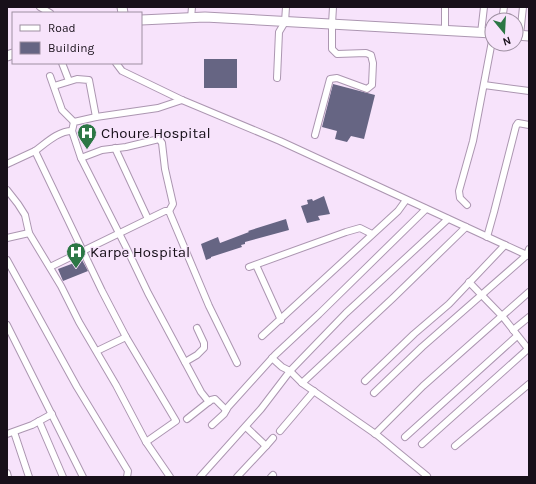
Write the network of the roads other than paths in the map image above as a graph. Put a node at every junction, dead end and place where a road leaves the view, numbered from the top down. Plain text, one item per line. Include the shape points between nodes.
1 (192, 7) edge
2 (286, 7) edge
3 (334, 7) edge
4 (445, 7) edge
5 (484, 7) edge
6 (191, 18) junction
7 (142, 20) edge
8 (285, 22) junction
9 (332, 24) junction
10 (444, 30) junction
11 (482, 33) joint
12 (490, 52) edge
13 (62, 64) edge
14 (117, 64) edge
15 (50, 76) dead end
16 (277, 78) dead end
17 (69, 81) junction
18 (484, 84) junction
19 (54, 86) junction
20 (529, 91) edge
21 (182, 100) junction
22 (96, 117) junction
23 (74, 122) junction
24 (529, 125) edge
25 (72, 131) junction
26 (315, 135) dead end
27 (115, 148) junction
28 (35, 151) junction
29 (81, 158) junction
30 (7, 164) edge
31 (7, 190) edge
32 (406, 200) junction
33 (467, 205) dead end
34 (426, 209) junction
35 (169, 211) junction
36 (148, 219) junction
37 (448, 219) junction
38 (466, 227) junction
39 (29, 233) junction
40 (118, 233) junction
41 (372, 234) junction
42 (486, 237) junction
43 (7, 238) edge
44 (505, 245) junction
45 (84, 250) junction
46 (528, 254) edge
47 (7, 260) edge
48 (256, 265) junction
49 (50, 267) junction
50 (249, 267) dead end
51 (470, 282) junction
52 (529, 292) edge
53 (482, 295) junction
54 (501, 316) junction
55 (529, 317) edge
56 (281, 320) junction
57 (7, 325) edge
58 (197, 328) dead end
59 (515, 333) junction
60 (262, 336) dead end
61 (126, 337) junction
62 (528, 347) edge
63 (97, 351) junction
64 (272, 358) junction
65 (185, 362) junction
66 (237, 363) dead end
67 (290, 371) junction
68 (365, 381) dead end
69 (302, 383) junction
70 (529, 384) edge
71 (314, 391) junction
72 (374, 393) dead end
73 (209, 402) junction
74 (226, 410) junction
75 (52, 414) junction
76 (186, 418) dead end
77 (39, 421) junction
78 (212, 425) dead end
79 (246, 427) junction
80 (280, 431) dead end
81 (14, 432) junction
82 (7, 434) edge
83 (375, 434) junction
84 (405, 436) dead end
85 (273, 438) dead end
86 (146, 442) junction
87 (422, 444) dead end
88 (266, 446) junction
89 (455, 446) dead end
90 (7, 473) edge
91 (427, 476) dead end
92 (8, 477) edge
93 (29, 477) edge
94 (63, 477) edge
95 (83, 477) edge
96 (127, 477) edge
97 (170, 477) edge
98 (200, 477) edge
99 (237, 477) edge

1 - 6 street
2 - 8 street
3 - 9 street
4 - 10 street
5 - 11 street
6 - 7 highway
6 - 8 highway
8 - 9 highway
8 - 16 street via 279,32
9 - 10 highway
9 - 26 street via 332,49 337,54 371,55 372,85 367,89 337,78 330,79
10 - 11 highway
12 - 18 street
13 - 17 street
14 - 21 street via 122,71
15 - 19 street
17 - 19 street
17 - 22 street via 89,80
18 - 20 street
18 - 33 street via 473,141 459,191 460,198
19 - 23 street via 62,110
21 - 22 street via 158,108
21 - 32 street
22 - 23 street
23 - 25 street
24 - 42 street via 518,123 516,126
25 - 28 street via 56,136
25 - 29 street
27 - 29 street
27 - 35 street via 159,139 162,143 173,204
27 - 36 street
28 - 30 street
28 - 45 street
29 - 40 street
31 - 39 street via 25,214
32 - 34 street
32 - 41 street via 398,211
34 - 37 street
34 - 64 street
35 - 36 street
35 - 66 street via 209,306
36 - 40 street
37 - 38 street
37 - 67 street via 346,313
38 - 42 street
38 - 69 street
39 - 43 street
39 - 49 street
40 - 45 street
40 - 65 street
41 - 48 street via 360,228
41 - 56 street
42 - 44 street
44 - 46 street
44 - 51 street
45 - 49 street
45 - 61 street
46 - 53 street
47 - 96 street via 77,387 128,471
48 - 50 street
48 - 56 street
49 - 63 street
51 - 53 street
51 - 68 street
52 - 54 street
53 - 54 street
53 - 72 street
54 - 59 street
54 - 83 street via 423,386
55 - 59 street
56 - 60 street
57 - 75 street
58 - 65 street via 204,348
59 - 62 street
59 - 84 street
61 - 63 street
61 - 86 street via 176,421
62 - 87 street
63 - 86 street
64 - 67 street
64 - 74 street
65 - 73 street
67 - 69 street
67 - 79 street
69 - 71 street
70 - 89 street
71 - 80 street
71 - 83 street
73 - 74 street via 215,399
73 - 76 street
74 - 78 street
75 - 77 street
75 - 95 street
77 - 81 street
77 - 94 street
79 - 88 street
79 - 98 street
81 - 82 street
81 - 93 street
83 - 91 street
85 - 88 street
86 - 97 street
88 - 99 street
90 - 92 street

